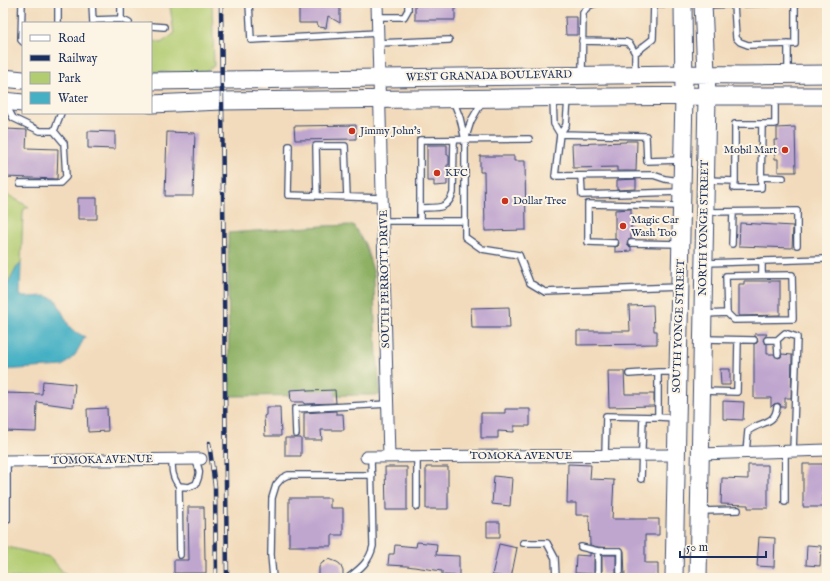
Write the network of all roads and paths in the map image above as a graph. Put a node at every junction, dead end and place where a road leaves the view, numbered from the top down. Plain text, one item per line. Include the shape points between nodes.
1 (22, 3) edge
2 (58, 3) edge
3 (92, 3) edge
4 (121, 3) edge
5 (249, 3) edge
6 (377, 3) edge
7 (408, 3) edge
8 (597, 3) edge
9 (640, 3) edge
10 (654, 3) edge
11 (683, 3) edge
12 (772, 3) edge
13 (795, 3) edge
14 (703, 4) edge
15 (734, 4) junction
16 (377, 17) junction
17 (121, 19) junction
18 (58, 22) edge
19 (93, 22) edge
20 (127, 22) edge
21 (152, 26) edge
22 (164, 27) dead end
23 (378, 38) junction
24 (448, 40) dead end
25 (22, 41) edge
26 (582, 41) junction
27 (788, 44) junction
28 (635, 53) junction
29 (684, 74) junction
30 (705, 74) junction
31 (827, 74) edge
32 (582, 75) junction
33 (635, 75) junction
34 (788, 75) junction
35 (3, 78) edge
36 (379, 78) junction
37 (22, 80) edge
38 (152, 81) edge
39 (684, 96) junction
40 (707, 96) junction
41 (827, 96) edge
42 (775, 97) junction
43 (560, 98) junction
44 (453, 99) junction
45 (483, 99) junction
46 (380, 100) junction
47 (3, 101) edge
48 (22, 103) edge
49 (152, 104) edge
50 (61, 114) edge
51 (762, 124) junction
52 (54, 131) junction
53 (560, 134) junction
54 (529, 139) dead end
55 (454, 140) junction
56 (465, 140) junction
57 (289, 146) dead end
58 (683, 160) junction
59 (581, 176) junction
60 (761, 177) junction
61 (783, 178) dead end
62 (704, 180) junction
63 (735, 181) junction
64 (20, 183) dead end
65 (682, 193) junction
66 (317, 196) junction
67 (347, 197) junction
68 (382, 198) junction
69 (420, 208) junction
70 (704, 212) junction
71 (733, 212) junction
72 (383, 221) junction
73 (420, 221) junction
74 (465, 221) junction
75 (615, 243) dead end
76 (631, 243) dead end
77 (681, 244) junction
78 (732, 244) dead end
79 (797, 245) dead end
80 (824, 259) dead end
81 (762, 261) junction
82 (703, 264) junction
83 (762, 276) junction
84 (680, 287) junction
85 (702, 314) junction
86 (727, 314) junction
87 (702, 339) junction
88 (738, 340) junction
89 (754, 340) dead end
90 (767, 340) dead end
91 (777, 340) junction
92 (778, 354) dead end
93 (658, 372) junction
94 (678, 372) junction
95 (629, 374) dead end
96 (701, 391) junction
97 (388, 404) junction
98 (777, 407) dead end
99 (643, 417) junction
100 (658, 417) junction
101 (677, 418) junction
102 (296, 434) dead end
103 (827, 450) edge
104 (789, 451) junction
105 (746, 452) junction
106 (700, 454) junction
107 (642, 455) junction
108 (676, 455) junction
109 (605, 456) junction
110 (369, 457) joint
111 (389, 457) junction
112 (417, 457) junction
113 (172, 459) junction
114 (198, 459) joint
115 (5, 461) edge
116 (372, 475) junction
117 (641, 479) dead end
118 (179, 486) junction
119 (785, 502) dead end
120 (417, 507) dead end
121 (738, 510) dead end
122 (699, 511) junction
123 (3, 520) edge
124 (523, 543) dead end
125 (581, 547) dead end
126 (598, 551) junction
127 (698, 554) junction
128 (180, 555) dead end
129 (620, 572) dead end
130 (273, 578) edge
131 (348, 578) edge
132 (556, 578) edge
133 (598, 578) edge
134 (674, 578) edge
135 (698, 578) edge

1 - 25 lane
2 - 18 lane
3 - 19 lane
4 - 17 lane
5 - 23 lane via 251,40
6 - 16 street, SOUTH PERROTT DRIVE
7 - 16 lane via 408,10 404,16
8 - 26 lane via 588,6 582,13
9 - 10 lane
10 - 11 lane
10 - 28 lane via 653,39
11 - 29 main road
12 - 15 lane
13 - 27 lane via 795,44
14 - 15 lane
14 - 30 main road, NORTH YONGE STREET
15 - 27 lane via 736,38 740,42
16 - 23 street, SOUTH PERROTT DRIVE
17 - 19 lane
17 - 20 lane
21 - 22 lane
23 - 24 lane
23 - 36 street, SOUTH PERROTT DRIVE
26 - 28 lane via 626,42 633,47
26 - 32 lane
27 - 34 lane
28 - 33 lane
29 - 30 main road, WEST GRANADA BOULEVARD
29 - 33 main road, WEST GRANADA BOULEVARD
29 - 39 main road, SOUTH YONGE STREET
30 - 34 main road, WEST GRANADA BOULEVARD
30 - 40 main road, NORTH YONGE STREET
31 - 34 main road, WEST GRANADA BOULEVARD
32 - 33 main road, WEST GRANADA BOULEVARD
32 - 36 main road, WEST GRANADA BOULEVARD
35 - 37 main road
36 - 38 main road, WEST GRANADA BOULEVARD
36 - 46 street, SOUTH PERROTT DRIVE
39 - 40 main road, WEST GRANADA BOULEVARD
39 - 43 main road, WEST GRANADA BOULEVARD
39 - 58 main road, SOUTH YONGE STREET
40 - 42 main road, WEST GRANADA BOULEVARD
40 - 62 main road, NORTH YONGE STREET
41 - 42 main road, WEST GRANADA BOULEVARD
42 - 51 lane via 775,124
43 - 45 main road, WEST GRANADA BOULEVARD
43 - 53 lane via 554,124
43 - 53 lane via 566,125
44 - 45 main road, WEST GRANADA BOULEVARD
44 - 46 main road, WEST GRANADA BOULEVARD
44 - 56 lane
45 - 56 lane via 471,121
46 - 49 main road, WEST GRANADA BOULEVARD
46 - 68 street, SOUTH PERROTT DRIVE
47 - 48 main road
47 - 52 lane via 13,118 40,131
50 - 52 lane
51 - 60 lane
51 - 63 lane via 735,124
52 - 64 lane via 64,143 66,177 60,183
53 - 58 lane via 646,136 647,161
53 - 59 lane via 555,176
54 - 56 lane
55 - 56 lane
55 - 69 lane via 451,199 443,207
55 - 69 lane via 420,140
56 - 74 lane
57 - 66 lane via 288,195
58 - 65 main road, SOUTH YONGE STREET
59 - 65 lane via 653,176 665,179
59 - 65 lane via 582,195
60 - 61 lane
60 - 63 lane via 761,188 734,188
62 - 63 lane
62 - 70 main road, NORTH YONGE STREET
65 - 75 lane via 588,204 588,242
65 - 77 main road, SOUTH YONGE STREET
66 - 67 lane
66 - 67 lane via 316,146 345,146
67 - 68 lane
68 - 72 street, SOUTH PERROTT DRIVE
69 - 73 lane
70 - 71 lane
70 - 82 main road, NORTH YONGE STREET
71 - 78 lane
71 - 79 lane via 796,212
72 - 73 lane
72 - 97 street, SOUTH PERROTT DRIVE
73 - 74 lane
74 - 84 lane via 465,238 482,249 519,255 530,283 545,292
76 - 77 lane
77 - 84 main road, SOUTH YONGE STREET
80 - 81 lane
81 - 82 lane
81 - 83 lane
82 - 85 main road, NORTH YONGE STREET
83 - 86 lane via 726,276
83 - 86 lane via 792,275 793,319 734,320
84 - 94 main road, SOUTH YONGE STREET
85 - 86 lane
85 - 87 main road, NORTH YONGE STREET
87 - 88 lane
87 - 96 main road, NORTH YONGE STREET
88 - 89 lane
88 - 96 lane via 737,392
90 - 91 lane
91 - 92 lane
91 - 104 lane via 785,333 797,337
93 - 94 lane
93 - 95 lane
93 - 100 lane
94 - 101 main road, SOUTH YONGE STREET
96 - 106 main road, NORTH YONGE STREET
97 - 102 lane via 295,409
97 - 111 street, SOUTH PERROTT DRIVE
98 - 105 lane via 773,419 748,431
99 - 100 lane
99 - 107 lane
99 - 109 lane via 606,416
100 - 101 lane
101 - 108 main road, SOUTH YONGE STREET
103 - 104 street
104 - 105 street
104 - 119 lane
105 - 106 street
106 - 122 main road
107 - 108 street, TOMOKA AVENUE
107 - 109 street, TOMOKA AVENUE
107 - 117 lane
108 - 127 main road via 690,472 691,543
108 - 134 main road, SOUTH YONGE STREET
109 - 112 street, TOMOKA AVENUE
110 - 111 street, TOMOKA AVENUE
110 - 116 lane
111 - 112 street, TOMOKA AVENUE
112 - 120 lane
113 - 114 street, TOMOKA AVENUE
113 - 115 street, TOMOKA AVENUE
113 - 118 lane via 172,474
114 - 118 lane via 200,475 196,484 190,487
115 - 123 lane via 7,520
116 - 130 lane via 293,475 282,478 276,485 272,498
116 - 131 lane via 373,546 367,562
118 - 128 lane
121 - 122 lane
122 - 127 main road
124 - 132 lane via 547,543 555,558
125 - 126 lane
126 - 129 lane via 620,551
126 - 133 lane
127 - 135 main road

